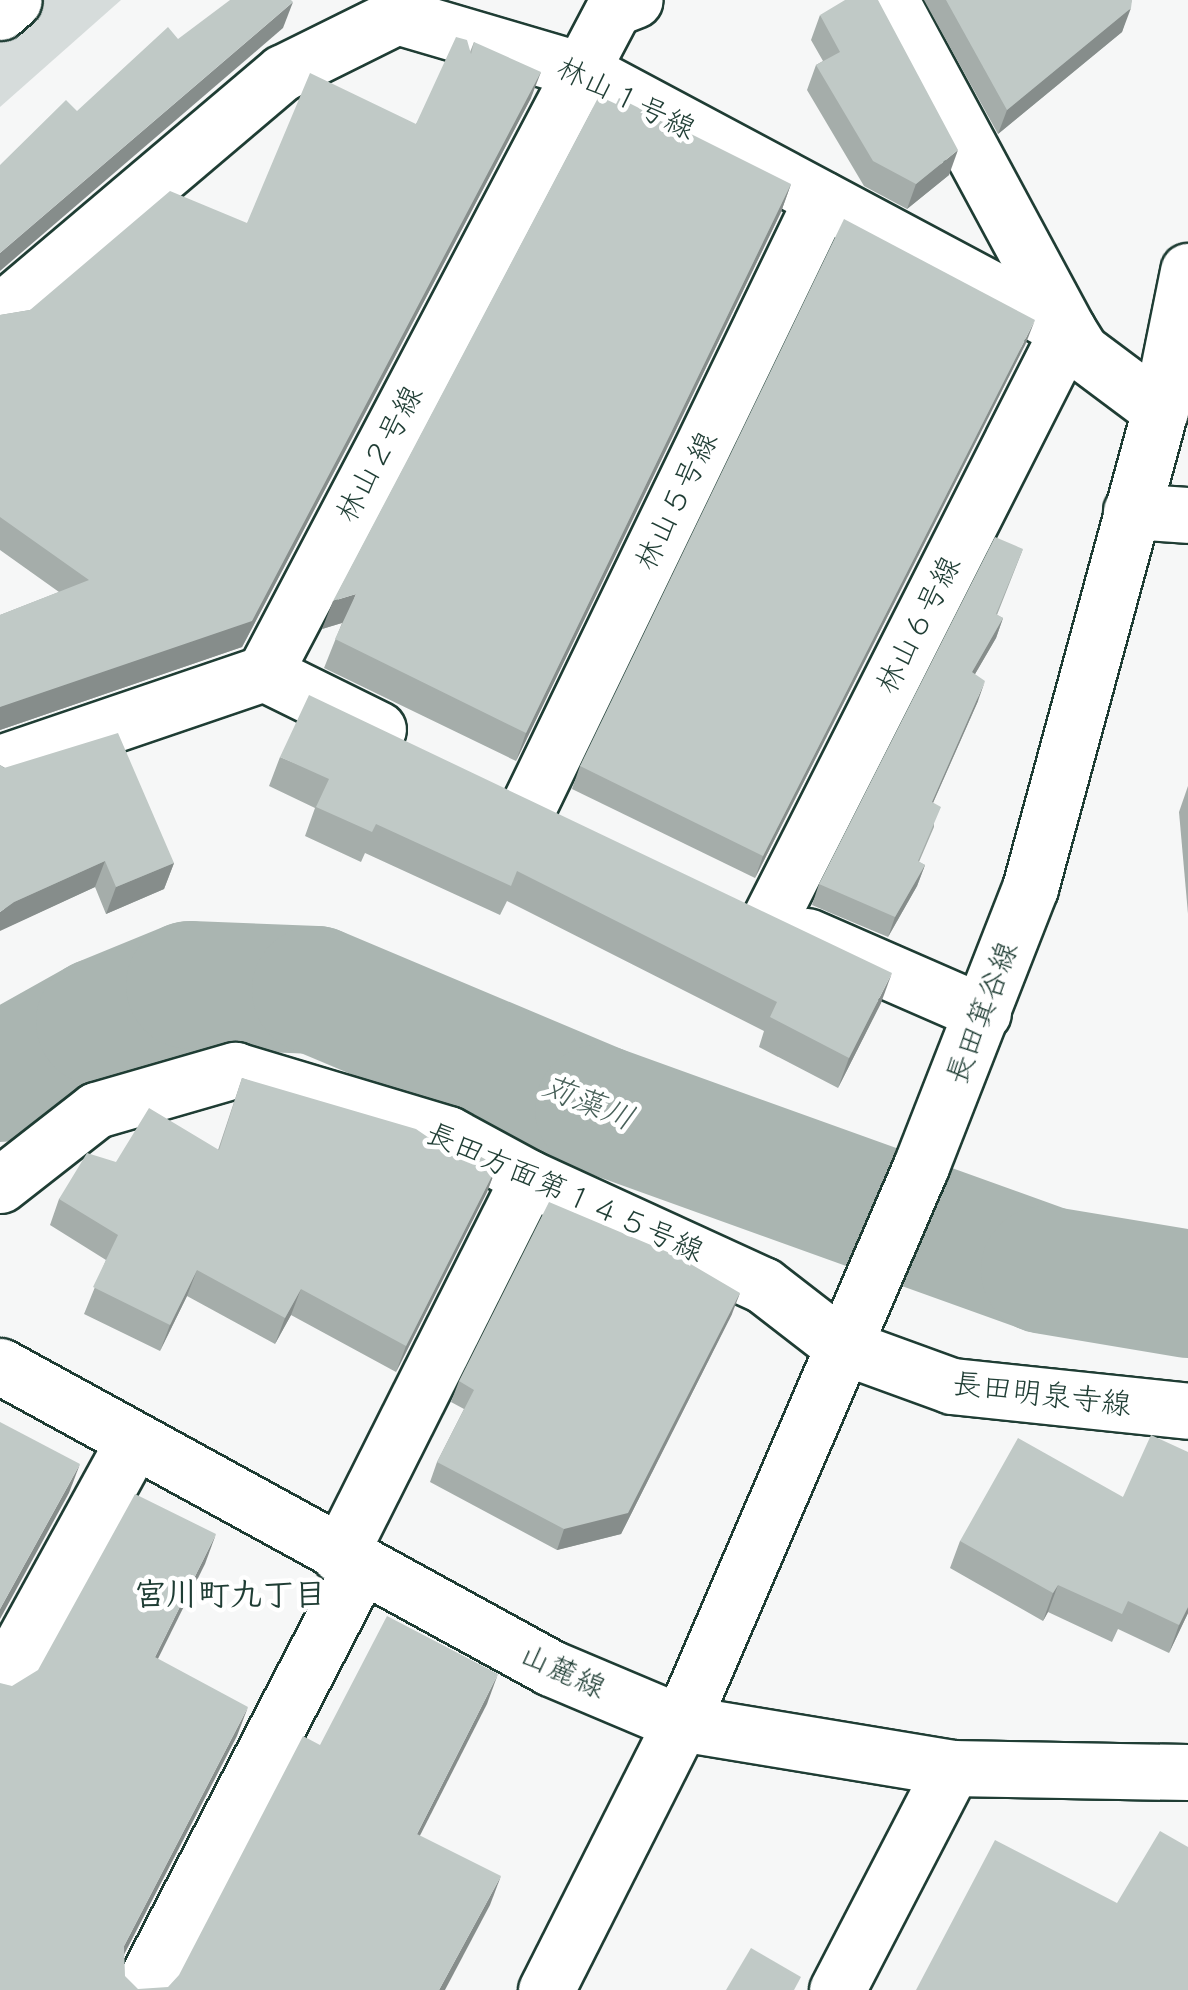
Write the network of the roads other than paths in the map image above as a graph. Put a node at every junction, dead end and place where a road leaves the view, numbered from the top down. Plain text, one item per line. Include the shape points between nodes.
1 (14, 0) edge
2 (635, 0) edge
3 (890, 0) edge
4 (0, 12) edge
5 (581, 70) junction
6 (822, 199) junction
7 (1188, 271) edge
8 (0, 312) edge
9 (1068, 330) junction
10 (1160, 410) junction
11 (1131, 511) junction
12 (1188, 515) edge
13 (264, 672) junction
14 (424, 751) edge
15 (0, 763) edge
16 (476, 777) edge
17 (530, 803) junction
18 (581, 828) edge
19 (717, 894) edge
20 (768, 920) junction
21 (983, 1013) junction
22 (529, 1178) junction
23 (0, 1184) edge
24 (851, 1324) junction
25 (0, 1366) edge
26 (1188, 1412) edge
27 (132, 1444) junction
28 (350, 1560) junction
29 (0, 1684) edge
30 (681, 1723) junction
31 (952, 1768) junction
32 (1188, 1772) edge
33 (141, 1990) edge
34 (546, 1990) edge
35 (837, 1990) edge

1 - 4 street
2 - 5 street, 林山２号線 via 614,8
3 - 9 street
5 - 6 street, 林山１号線
5 - 8 street, 林山１号線 via 397,16 282,73
5 - 13 street, 林山２号線
6 - 9 street, 林山１号線
6 - 17 street, 林山５号線
7 - 10 street, 長田箕谷線
9 - 10 street, 林山１号線 via 1081,350
9 - 20 street, 林山６号線
10 - 11 street, 長田箕谷線
11 - 12 street
11 - 21 street, 長田箕谷線 via 1046,836
13 - 14 street
13 - 15 street
16 - 17 street
17 - 18 street
19 - 20 street
20 - 21 street
21 - 24 street, 長田箕谷線
22 - 23 street, 長田方面第１４５号線 via 448,1134 234,1070 96,1110
22 - 24 street, 長田方面第１４５号線
22 - 28 street
24 - 26 street, 長田明泉寺線 via 952,1386
24 - 30 street, 長田箕谷線
25 - 27 street, 山麓線
27 - 28 street, 山麓線
27 - 29 street
28 - 30 street, 山麓線 via 551,1668
28 - 33 street
30 - 31 street, 山麓線
30 - 34 street
31 - 32 street, 山麓線
31 - 35 street

